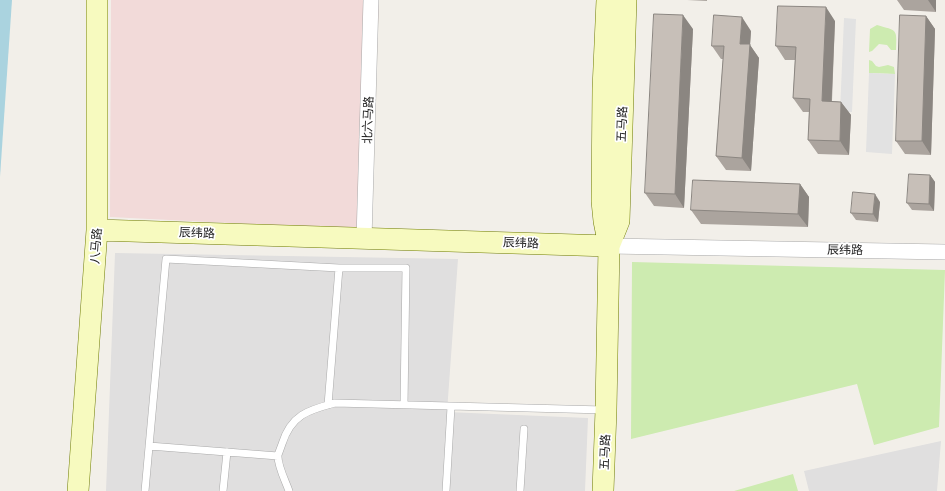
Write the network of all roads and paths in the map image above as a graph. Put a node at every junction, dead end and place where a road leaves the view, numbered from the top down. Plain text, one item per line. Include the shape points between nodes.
1 (97, 0) edge
2 (371, 0) edge
3 (607, 0) edge
4 (626, 0) edge
5 (98, 230) junction
6 (364, 239) junction
7 (609, 246) junction
8 (945, 252) edge
9 (339, 268) junction
10 (328, 405) junction
11 (404, 405) junction
12 (452, 407) junction
13 (606, 410) junction
14 (524, 429) dead end
15 (150, 446) junction
16 (227, 452) junction
17 (278, 456) junction
18 (78, 491) edge
19 (145, 491) edge
20 (224, 491) edge
21 (289, 491) edge
22 (446, 491) edge
23 (520, 491) edge
24 (603, 491) edge

1 - 5 street, 八马路
2 - 6 street, 北六马路
3 - 7 street, 五马路 via 602,201
4 - 7 street, 五马路 via 619,221
5 - 6 street, 辰纬路
5 - 18 street, 八马路
6 - 7 street, 辰纬路
7 - 8 street, 辰纬路
7 - 13 street, 五马路
9 - 10 lane
9 - 11 lane via 406,268
9 - 15 lane via 166,259
10 - 11 lane
10 - 17 lane via 316,408 294,420 285,434
11 - 12 lane
12 - 13 lane
12 - 22 lane
13 - 24 street, 五马路
14 - 23 lane
15 - 16 lane
15 - 19 lane
16 - 17 lane
16 - 20 lane
17 - 21 lane

